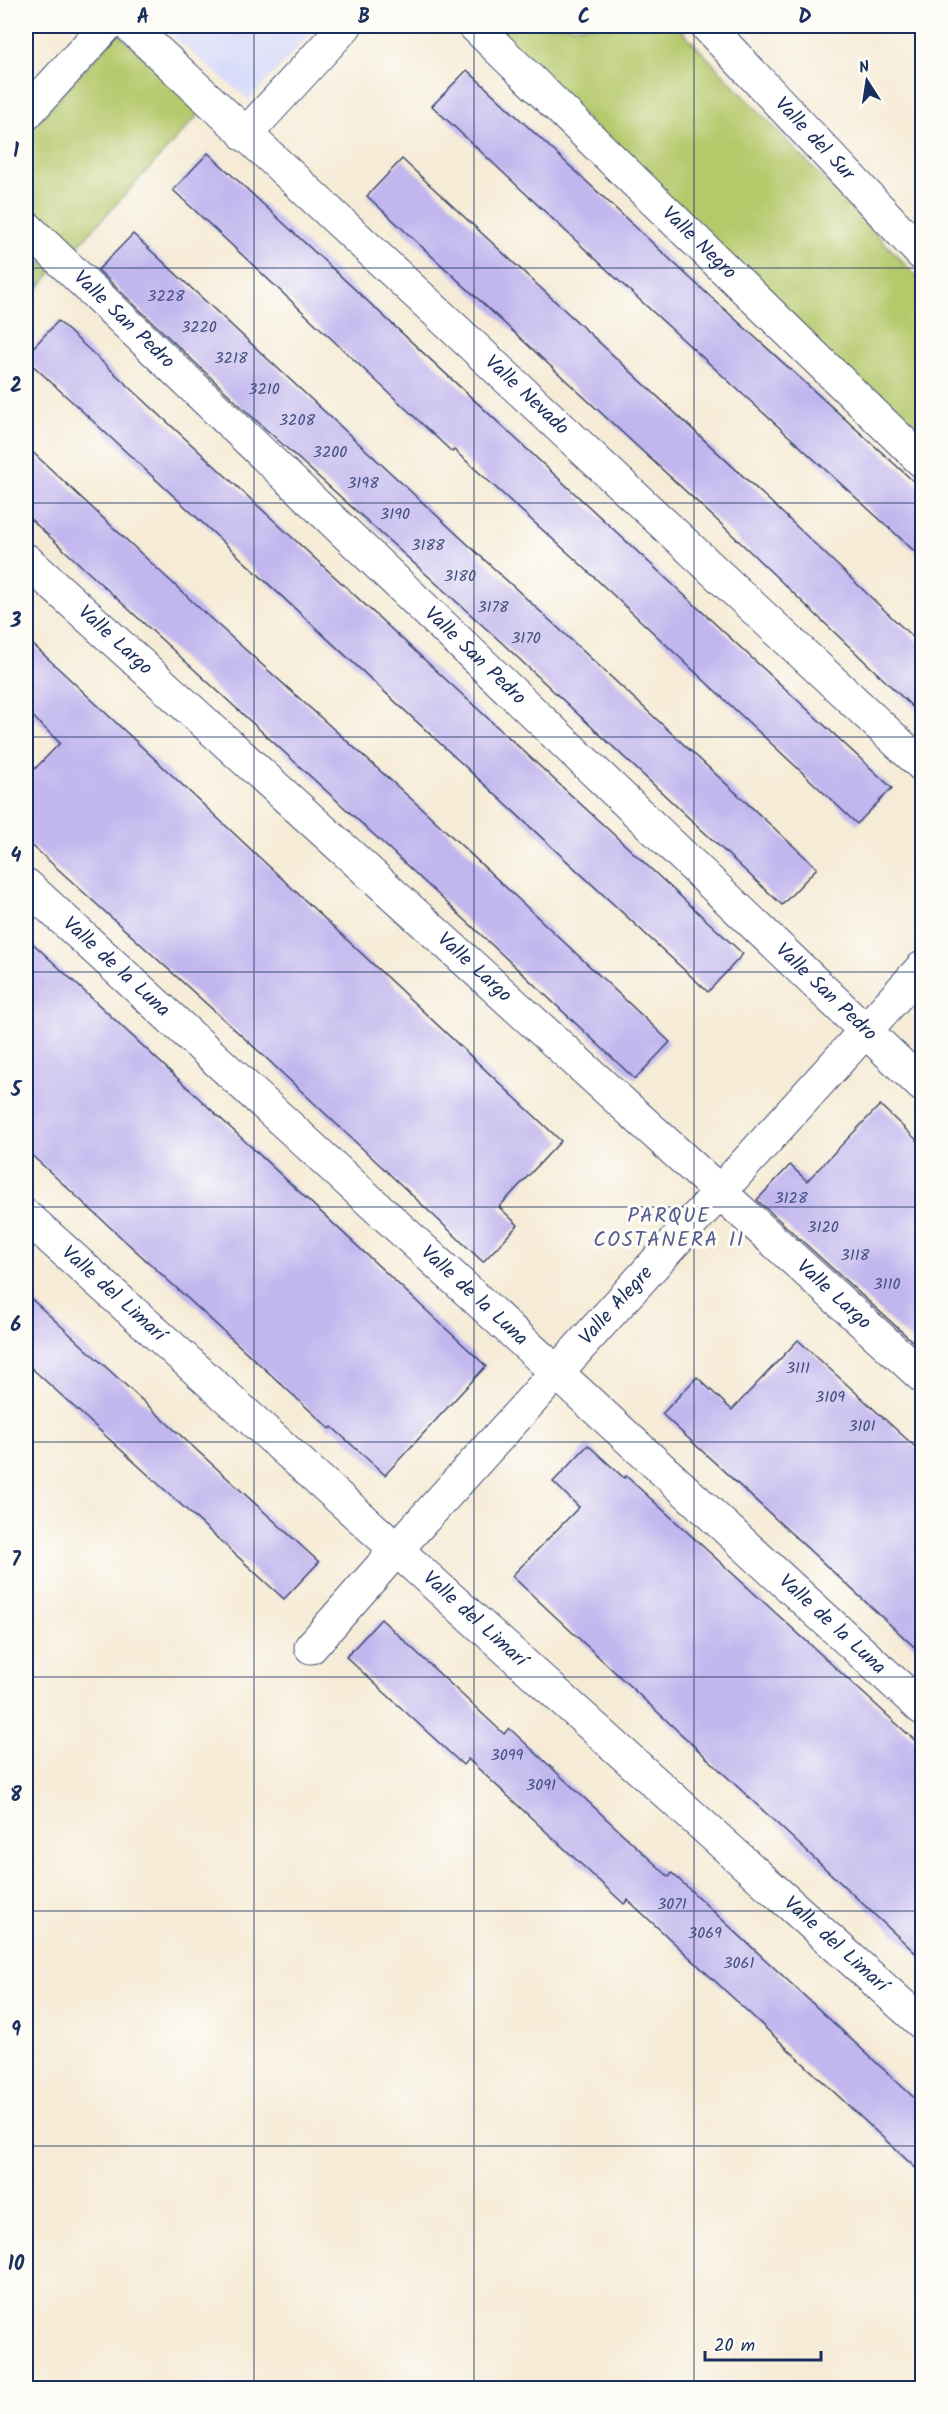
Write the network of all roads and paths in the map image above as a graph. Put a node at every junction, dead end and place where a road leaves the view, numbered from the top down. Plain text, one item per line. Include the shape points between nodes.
1 (105, 26) edge
2 (130, 26) edge
3 (345, 26) edge
4 (475, 26) edge
5 (707, 26) edge
6 (26, 114) edge
7 (245, 135) junction
8 (26, 227) edge
9 (922, 254) edge
10 (922, 461) edge
11 (26, 560) edge
12 (922, 765) edge
13 (26, 885) edge
14 (922, 968) edge
15 (865, 1032) junction
16 (922, 1085) edge
17 (720, 1193) junction
18 (26, 1216) edge
19 (558, 1373) junction
20 (922, 1376) edge
21 (396, 1550) junction
22 (311, 1647) dead end
23 (922, 1708) edge
24 (922, 2022) edge

1 - 6 street
2 - 7 street, Valle Nevado
3 - 7 street
4 - 10 street, Valle Negro
5 - 9 street, Valle del Sur
7 - 12 street, Valle Nevado
8 - 15 street, Valle San Pedro
11 - 17 street, Valle Largo
13 - 19 street, Valle de la Luna
14 - 15 street, Valle Alegre
15 - 16 street, Valle San Pedro
15 - 17 street, Valle Alegre
17 - 19 street, Valle Alegre
17 - 20 street, Valle Largo
18 - 21 street, Valle del Limarí
19 - 21 street, Valle Alegre
19 - 23 street, Valle de la Luna
21 - 22 street, Valle Alegre
21 - 24 street, Valle del Limarí

